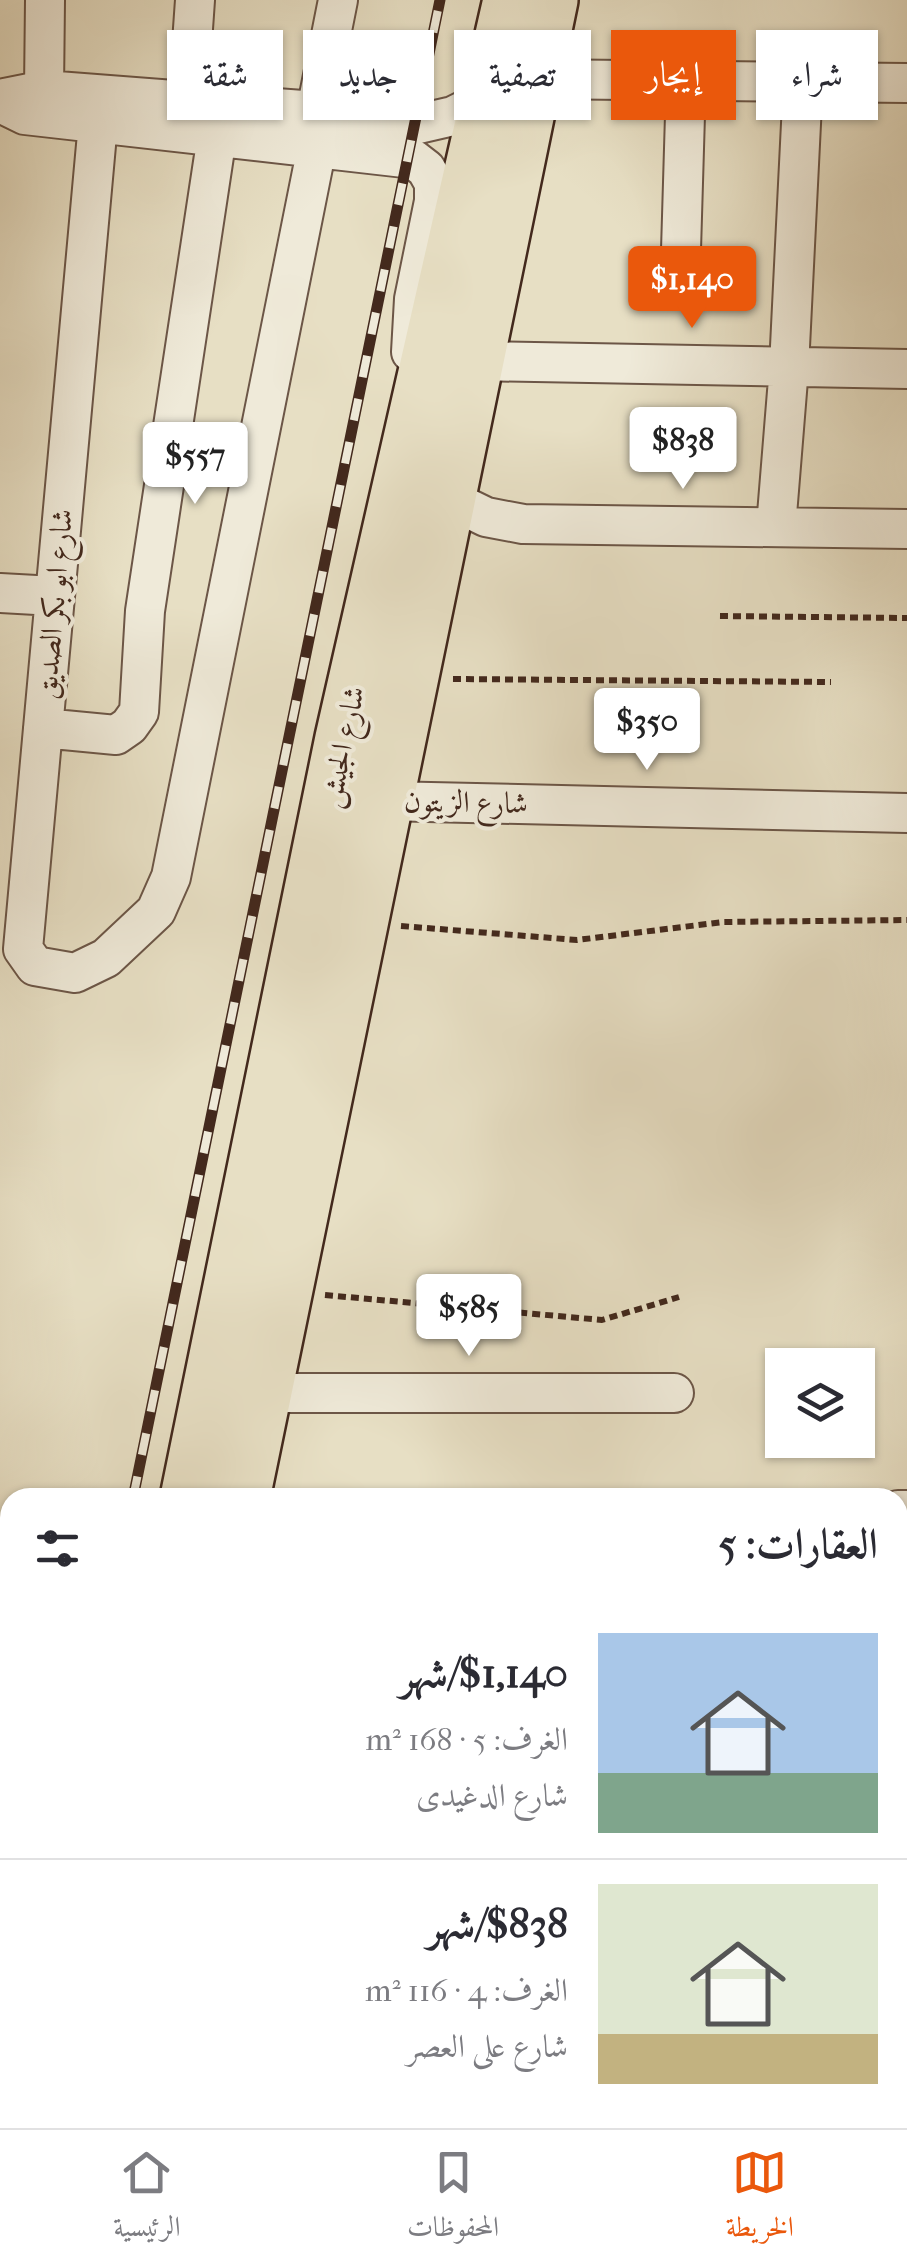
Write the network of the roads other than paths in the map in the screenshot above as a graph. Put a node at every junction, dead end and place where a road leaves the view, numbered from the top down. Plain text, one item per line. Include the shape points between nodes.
1 (45, 0) edge
2 (195, 0) edge
3 (338, 0) edge
4 (511, 0) edge
5 (550, 0) edge
6 (193, 30) edge
7 (512, 30) edge
8 (537, 30) edge
9 (878, 83) edge
10 (907, 83) edge
11 (44, 90) junction
12 (167, 99) edge
13 (0, 101) edge
14 (454, 116) edge
15 (277, 120) edge
16 (503, 120) edge
17 (509, 120) edge
18 (685, 120) edge
19 (801, 120) edge
20 (98, 123) junction
21 (317, 129) junction
22 (217, 136) junction
23 (681, 250) dead end
24 (476, 361) junction
25 (790, 367) junction
26 (907, 369) edge
27 (420, 410) junction
28 (447, 498) junction
29 (776, 528) junction
30 (907, 529) edge
31 (0, 593) edge
32 (54, 596) junction
33 (43, 728) junction
34 (343, 738) junction
35 (396, 746) junction
36 (385, 801) junction
37 (907, 812) edge
38 (674, 1392) dead end
39 (264, 1393) junction
40 (190, 1488) edge
41 (244, 1488) edge

1 - 11 street
2 - 6 street
3 - 21 street
4 - 7 main road, شارع الجيش
5 - 8 main road, شارع الجيش
9 - 10 street
11 - 12 street
11 - 13 street
13 - 20 street via 25,115
14 - 21 street via 414,125
15 - 21 street
16 - 27 main road, شارع الجيش
17 - 24 main road, شارع الجيش
18 - 23 street
19 - 25 street
20 - 22 street
20 - 32 street, شارع ابو بكر الصديق
21 - 22 street
21 - 27 street via 413,159 434,184 410,336
21 - 33 street, شارع ابو بكر الصديق via 171,878 156,912 106,958 74,973 35,966 24,942
22 - 33 street via 145,611 138,712 116,736
24 - 25 street
24 - 28 main road, شارع الجيش
25 - 26 street
25 - 29 street
27 - 34 main road, شارع الجيش
28 - 29 street via 523,524
28 - 35 main road, شارع الجيش
29 - 30 street
31 - 32 street
32 - 33 street, شارع ابو بكر الصديق
34 - 35 main road
34 - 40 main road, شارع الجيش
35 - 36 main road, شارع الجيش
36 - 37 street, شارع الزيتون
36 - 39 main road, شارع الجيش
38 - 39 street
39 - 41 main road, شارع الجيش

